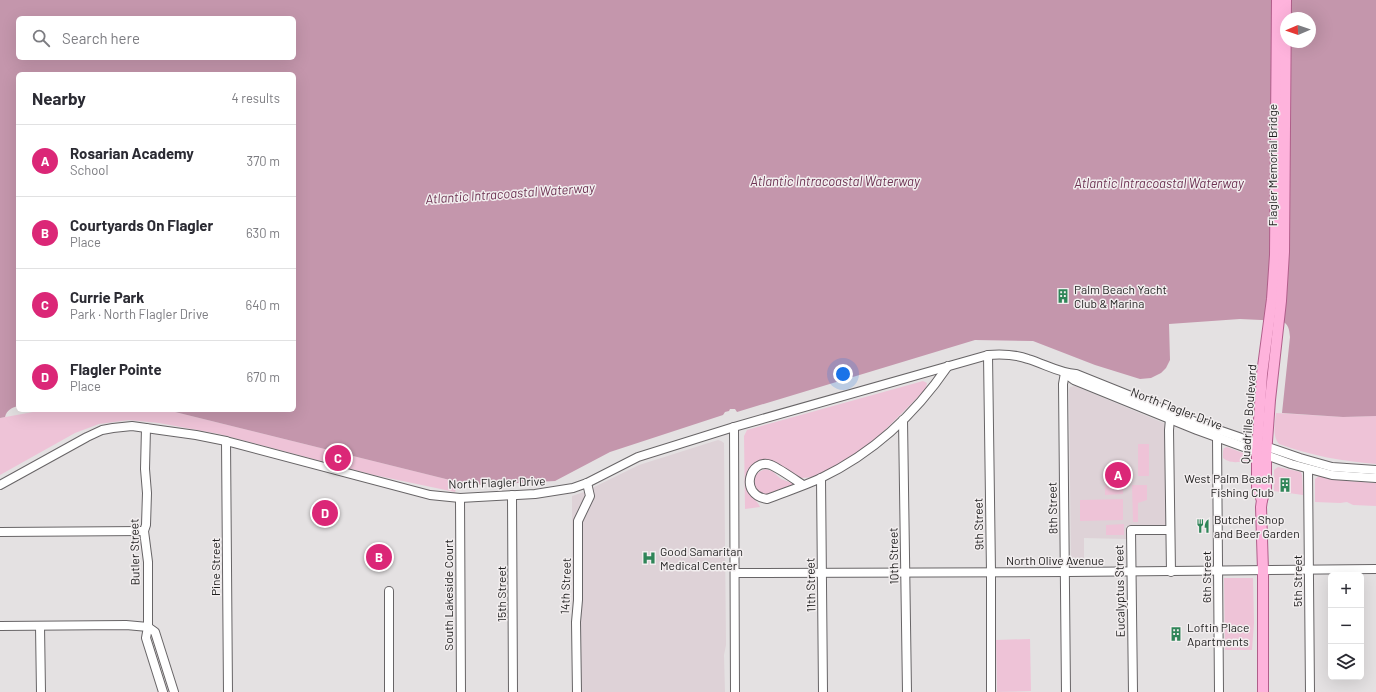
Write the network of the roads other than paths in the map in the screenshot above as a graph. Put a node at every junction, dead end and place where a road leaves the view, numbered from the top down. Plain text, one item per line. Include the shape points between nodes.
1 (1277, 0) edge
2 (1286, 0) edge
3 (1272, 330) junction
4 (988, 355) junction
5 (948, 366) junction
6 (1066, 373) junction
7 (1170, 419) junction
8 (903, 420) junction
9 (734, 427) junction
10 (146, 428) junction
11 (1217, 437) junction
12 (226, 441) junction
13 (1262, 449) junction
14 (1308, 469) junction
15 (1376, 470) edge
16 (821, 478) junction
17 (1376, 478) edge
18 (587, 483) junction
19 (0, 485) edge
20 (803, 485) junction
21 (512, 495) junction
22 (460, 498) junction
23 (1170, 530) junction
24 (144, 531) junction
25 (0, 532) edge
26 (1263, 570) junction
27 (1309, 570) junction
28 (1376, 570) edge
29 (1218, 571) junction
30 (822, 572) junction
31 (905, 572) junction
32 (991, 572) junction
33 (1065, 572) junction
34 (1132, 572) junction
35 (1171, 572) junction
36 (735, 573) junction
37 (389, 591) dead end
38 (0, 626) edge
39 (40, 626) junction
40 (148, 627) junction
41 (41, 692) edge
42 (163, 692) edge
43 (174, 692) edge
44 (228, 692) edge
45 (389, 692) edge
46 (461, 692) edge
47 (513, 692) edge
48 (577, 692) edge
49 (735, 692) edge
50 (823, 692) edge
51 (907, 692) edge
52 (991, 692) edge
53 (1066, 692) edge
54 (1133, 692) edge
55 (1219, 692) edge
56 (1263, 692) edge
57 (1310, 692) edge

1 - 3 main road, Flagler Memorial Bridge via 1276,239
2 - 3 main road, Flagler Memorial Bridge via 1285,236 1282,284
3 - 13 main road, Quadrille Boulevard via 1271,388
4 - 5 street, North Flagler Drive
4 - 6 street, North Flagler Drive via 1023,357
4 - 32 street, 9th Street
5 - 8 street via 927,395
5 - 9 street, North Flagler Drive
6 - 7 street, North Flagler Drive via 1074,380
6 - 13 street, North Flagler Drive via 1076,374
6 - 33 street, 8th Street via 1063,384
7 - 11 street, North Flagler Drive
7 - 23 street
8 - 16 street via 889,434 857,457
8 - 31 street, 10th Street
9 - 18 street, North Flagler Drive via 638,457
9 - 36 street
10 - 12 street, North Flagler Drive
10 - 19 street, North Flagler Drive via 121,427 95,433
10 - 24 street, Butler Street via 147,492
11 - 13 street, North Flagler Drive
11 - 29 street, 6th Street
12 - 22 street, North Flagler Drive via 430,495
12 - 44 street, Pine Street
13 - 14 street, North Flagler Drive
13 - 15 street, North Flagler Drive via 1332,467
13 - 26 main road, Quadrille Boulevard via 1266,488 1262,500
14 - 17 street, North Flagler Drive via 1332,475
14 - 27 street, 5th Street
16 - 20 street
16 - 30 street, 11th Street
18 - 21 street, North Flagler Drive via 553,492
18 - 48 street, 14th Street via 590,496 578,521
20 - 20 street via 770,465 755,469 750,479 750,487 754,493 767,499
21 - 22 street, North Flagler Drive
21 - 47 street, 15th Street
22 - 46 street, South Lakeside Court
23 - 34 street, Eucalyptus Street via 1131,530
23 - 35 street
24 - 25 street
24 - 40 street, Butler Street via 148,562
26 - 27 street, North Olive Avenue
26 - 29 street, North Olive Avenue
26 - 56 main road, Quadrille Boulevard
27 - 28 street, North Olive Avenue
27 - 57 street, 5th Street
29 - 35 street, North Olive Avenue
29 - 55 street, 6th Street
30 - 31 street, North Olive Avenue
30 - 36 street, North Olive Avenue
30 - 50 street, 11th Street
31 - 32 street, North Olive Avenue
31 - 51 street, 10th Street
32 - 33 street, North Olive Avenue
32 - 52 street, 9th Street
33 - 34 street, North Olive Avenue
33 - 53 street, 8th Street
34 - 35 street, North Olive Avenue
34 - 54 street, Eucalyptus Street
36 - 49 street
37 - 45 street
38 - 39 street
39 - 40 street
39 - 41 street
40 - 42 street, Butler Street via 146,638
40 - 43 street via 155,632

